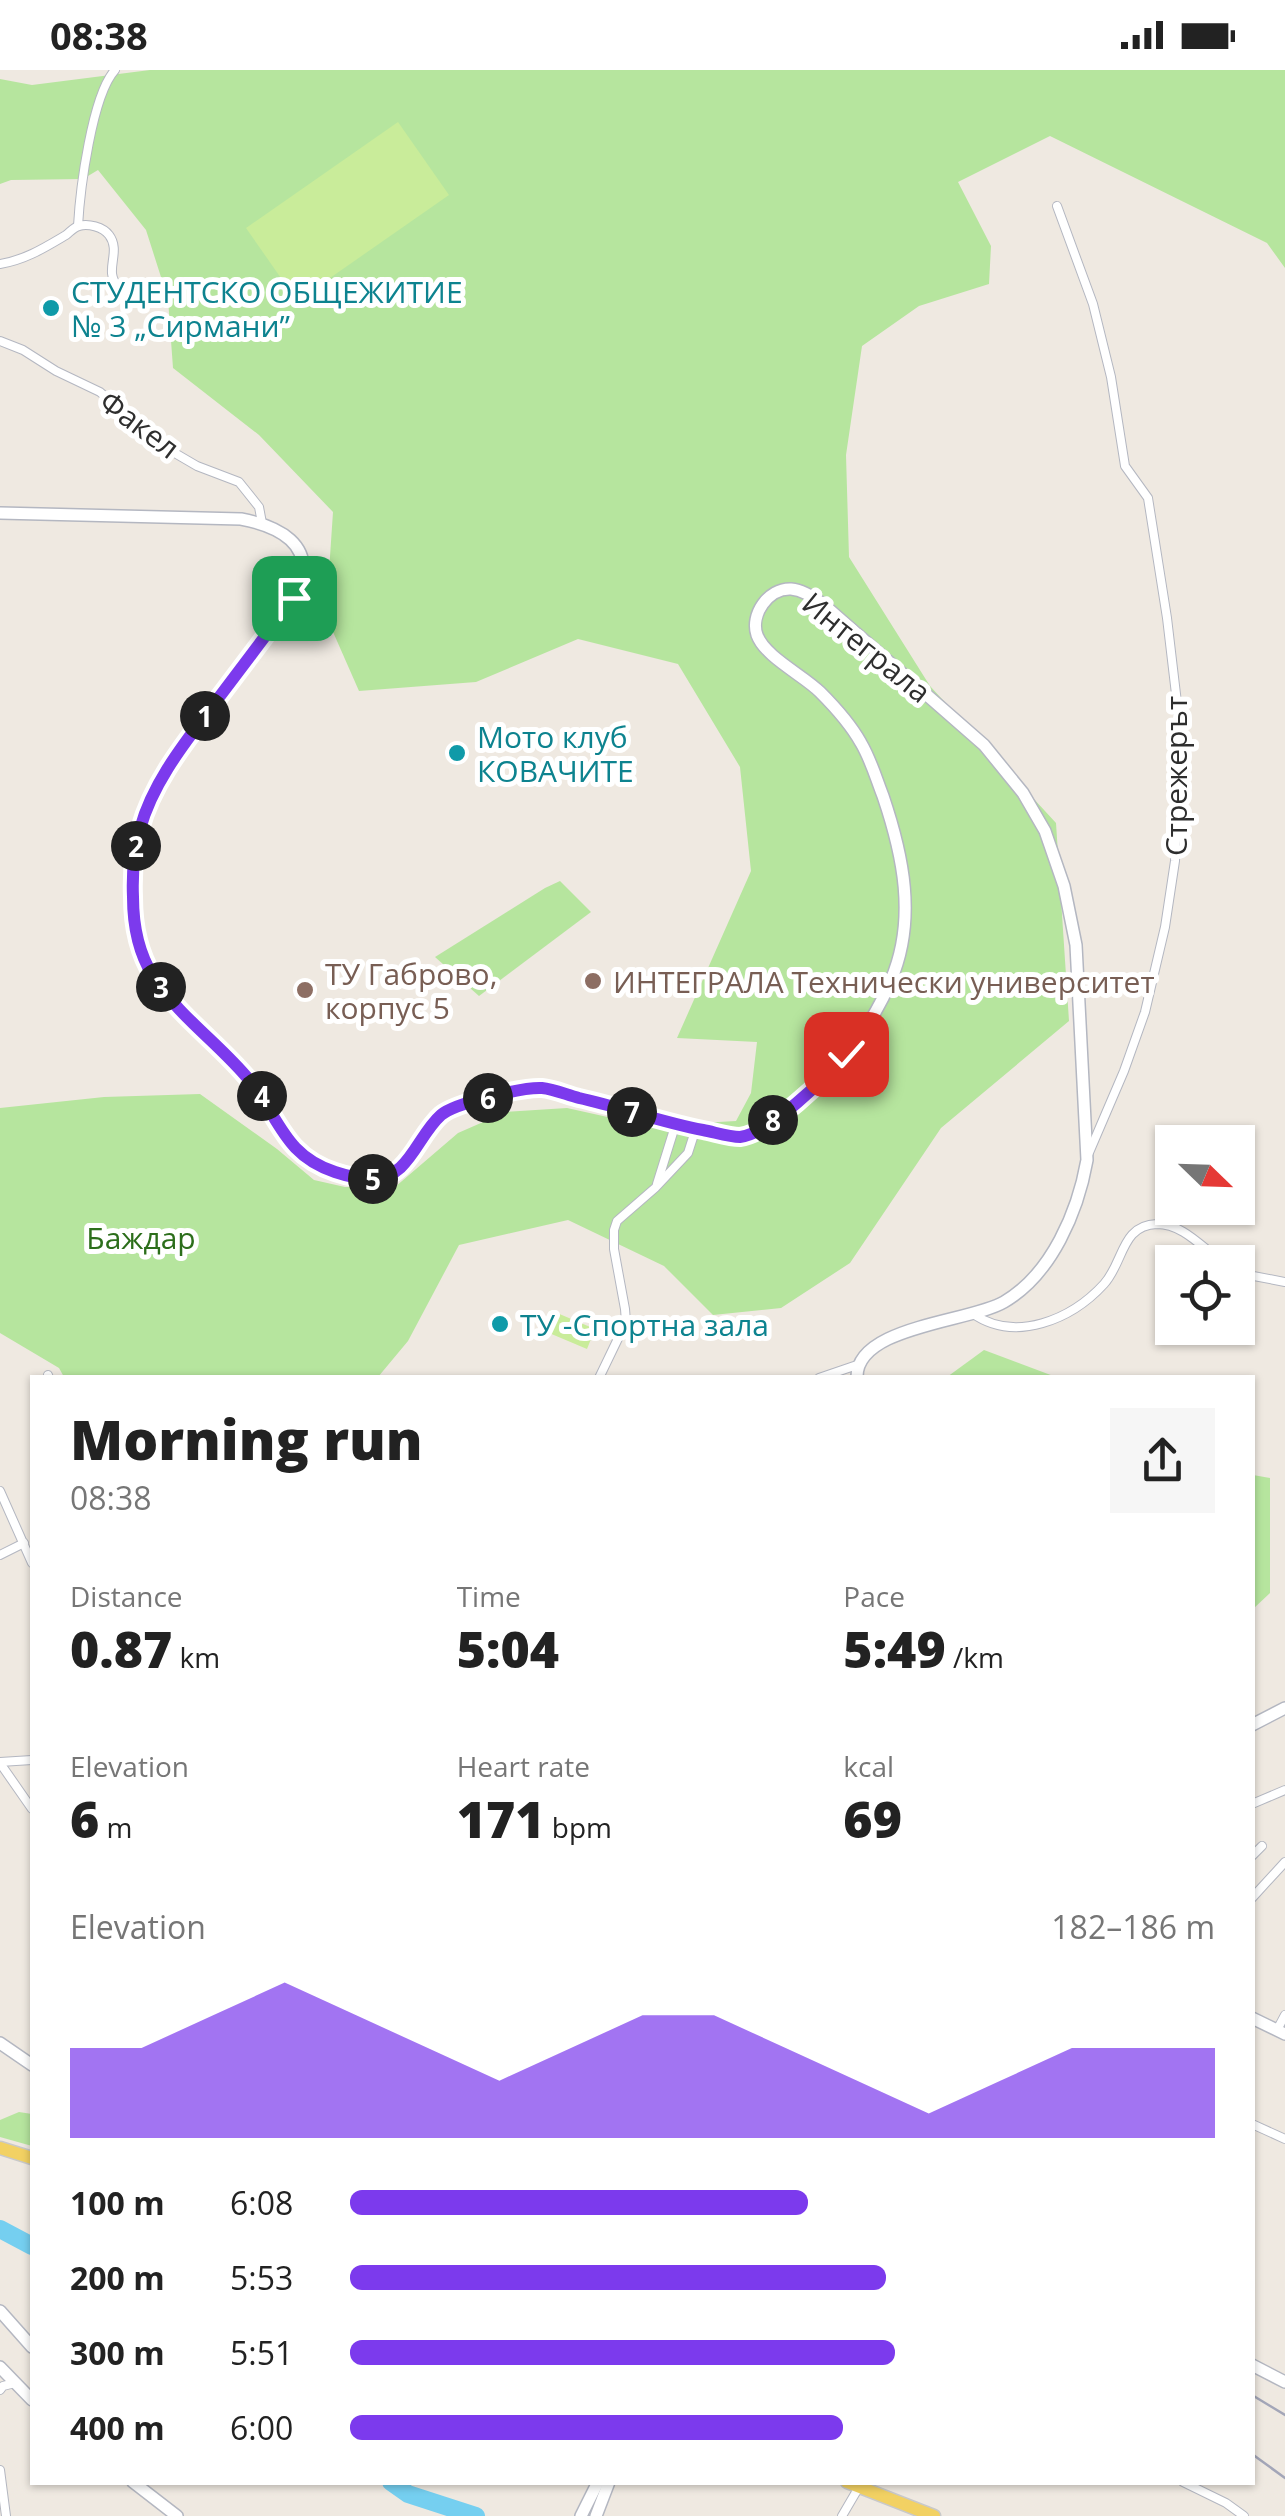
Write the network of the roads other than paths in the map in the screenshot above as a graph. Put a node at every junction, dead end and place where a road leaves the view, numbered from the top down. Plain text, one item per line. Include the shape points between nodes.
1 (115, 70) edge
2 (1058, 206) dead end
3 (78, 226) junction
4 (0, 264) edge
5 (118, 286) dead end
6 (0, 341) edge
7 (0, 513) edge
8 (262, 523) junction
9 (676, 1123) junction
10 (696, 1128) junction
11 (1087, 1160) junction
12 (655, 1188) junction
13 (1201, 1245) edge
14 (1255, 1276) edge
15 (1285, 1282) edge
16 (972, 1313) junction
17 (857, 1371) edge
18 (834, 1374) edge
19 (600, 1375) edge
20 (0, 1492) edge
21 (24, 1543) junction
22 (0, 1555) edge
23 (30, 1558) edge
24 (1285, 1708) edge
25 (1255, 1723) edge
26 (30, 1760) edge
27 (0, 1763) edge
28 (1285, 1790) edge
29 (1255, 1803) edge
30 (30, 1807) edge
31 (1262, 1846) dead end
32 (1255, 1853) edge
33 (1285, 1862) edge
34 (1255, 1895) edge
35 (1285, 2015) edge
36 (1255, 2019) edge
37 (1281, 2032) edge
38 (0, 2043) edge
39 (30, 2064) edge
40 (1255, 2125) edge
41 (1285, 2139) edge
42 (0, 2148) edge
43 (30, 2157) edge
44 (0, 2311) edge
45 (30, 2345) edge
46 (0, 2367) edge
47 (1255, 2367) edge
48 (1285, 2382) edge
49 (14, 2383) junction
50 (0, 2390) edge
51 (30, 2398) edge
52 (0, 2470) edge
53 (137, 2485) edge
54 (602, 2485) edge
55 (856, 2485) edge
56 (858, 2485) edge
57 (1189, 2485) edge
58 (590, 2512) edge
59 (6, 2516) edge
60 (178, 2516) edge
61 (842, 2516) edge
62 (934, 2516) edge
63 (1244, 2516) edge

1 - 3 street via 95,114
2 - 11 street, Стрежерът via 1092,304 1124,466 1148,498 1178,711 1180,792 1171,894 1145,1012
3 - 4 street via 22,260
3 - 5 street via 102,228 110,236
6 - 8 street, Факел via 100,392 173,452 239,482 259,507
7 - 8 street
8 - 9 street via 297,547 303,579 170,764 140,826 134,918 152,974 240,1068 300,1154 343,1174 392,1174 446,1111 541,1088
9 - 10 street
9 - 12 street
10 - 11 street, Интеграла via 747,1135 823,1080 869,1021 902,950 899,846 872,766 822,694 758,637 757,613 784,590 824,606 957,720 1023,793 1045,831 1069,904 1078,963
10 - 12 street via 688,1153
11 - 16 street via 1072,1214 1040,1269 1006,1300
12 - 19 street via 622,1214 614,1230 626,1322
13 - 16 street via 1170,1225 1142,1226 1102,1286 1057,1319 1006,1326
14 - 15 street
16 - 17 street via 890,1338 868,1351
17 - 18 street
20 - 21 street
21 - 22 street
21 - 23 street
24 - 25 street
26 - 27 street
27 - 30 street
28 - 29 street
31 - 32 street
33 - 34 street
35 - 37 street
36 - 37 street
38 - 39 street
40 - 41 street
42 - 43 main road
44 - 45 street
46 - 49 street
47 - 48 street
49 - 50 street
49 - 51 street
52 - 59 street
53 - 60 street
54 - 58 street
55 - 61 street
56 - 62 main road
57 - 63 street

